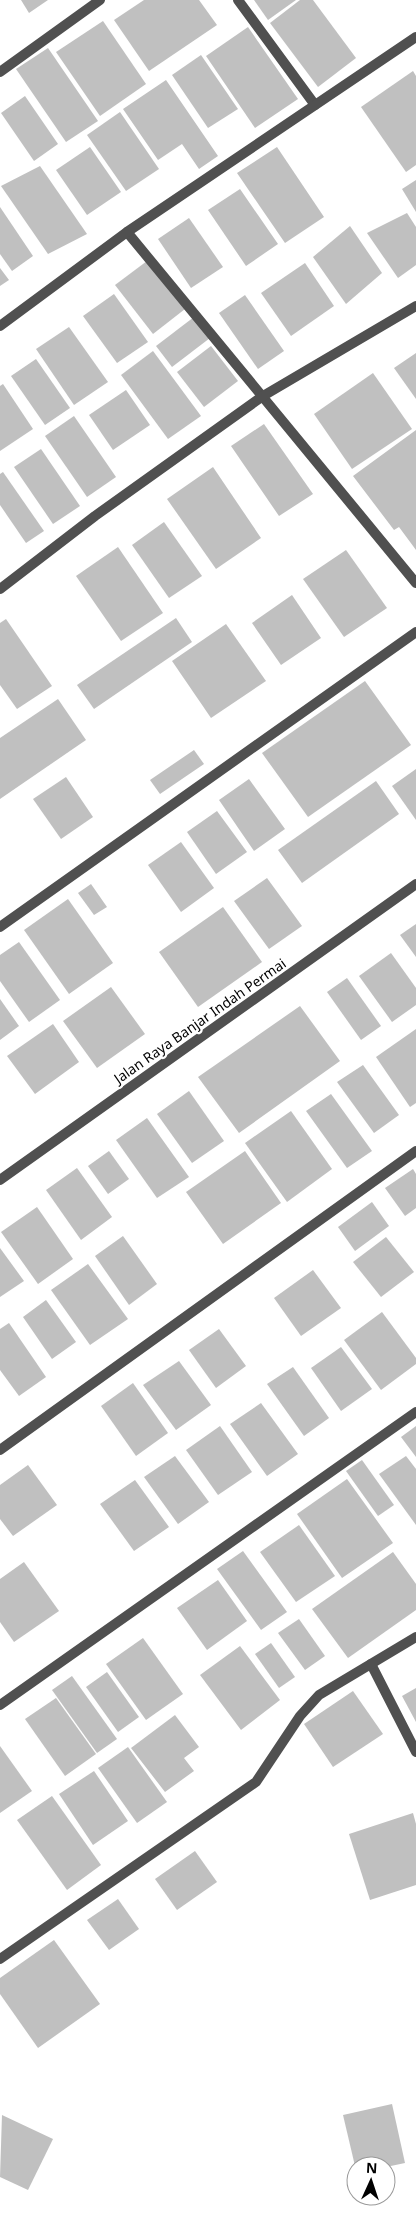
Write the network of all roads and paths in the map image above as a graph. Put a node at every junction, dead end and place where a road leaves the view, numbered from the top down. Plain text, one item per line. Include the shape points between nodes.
1 (100, 0) edge
2 (238, 0) edge
3 (416, 37) edge
4 (0, 72) edge
5 (315, 105) junction
6 (127, 232) junction
7 (416, 306) edge
8 (0, 326) edge
9 (263, 396) junction
10 (416, 583) edge
11 (0, 589) edge
12 (416, 632) edge
13 (416, 884) edge
14 (0, 927) edge
15 (416, 1151) edge
16 (0, 1180) edge
17 (416, 1412) edge
18 (0, 1450) edge
19 (416, 1637) edge
20 (371, 1664) junction
21 (0, 1705) edge
22 (416, 1752) edge
23 (0, 1959) edge

1 - 4 street
2 - 5 street
3 - 5 street
5 - 6 street
6 - 8 street
6 - 9 street
7 - 9 street
9 - 10 street
9 - 11 street via 95,516
12 - 14 street
13 - 16 street, Jalan Raya Banjar Indah Permai
15 - 18 street
17 - 21 street
19 - 20 street
20 - 22 street
20 - 23 street via 319,1695 300,1716 256,1782

